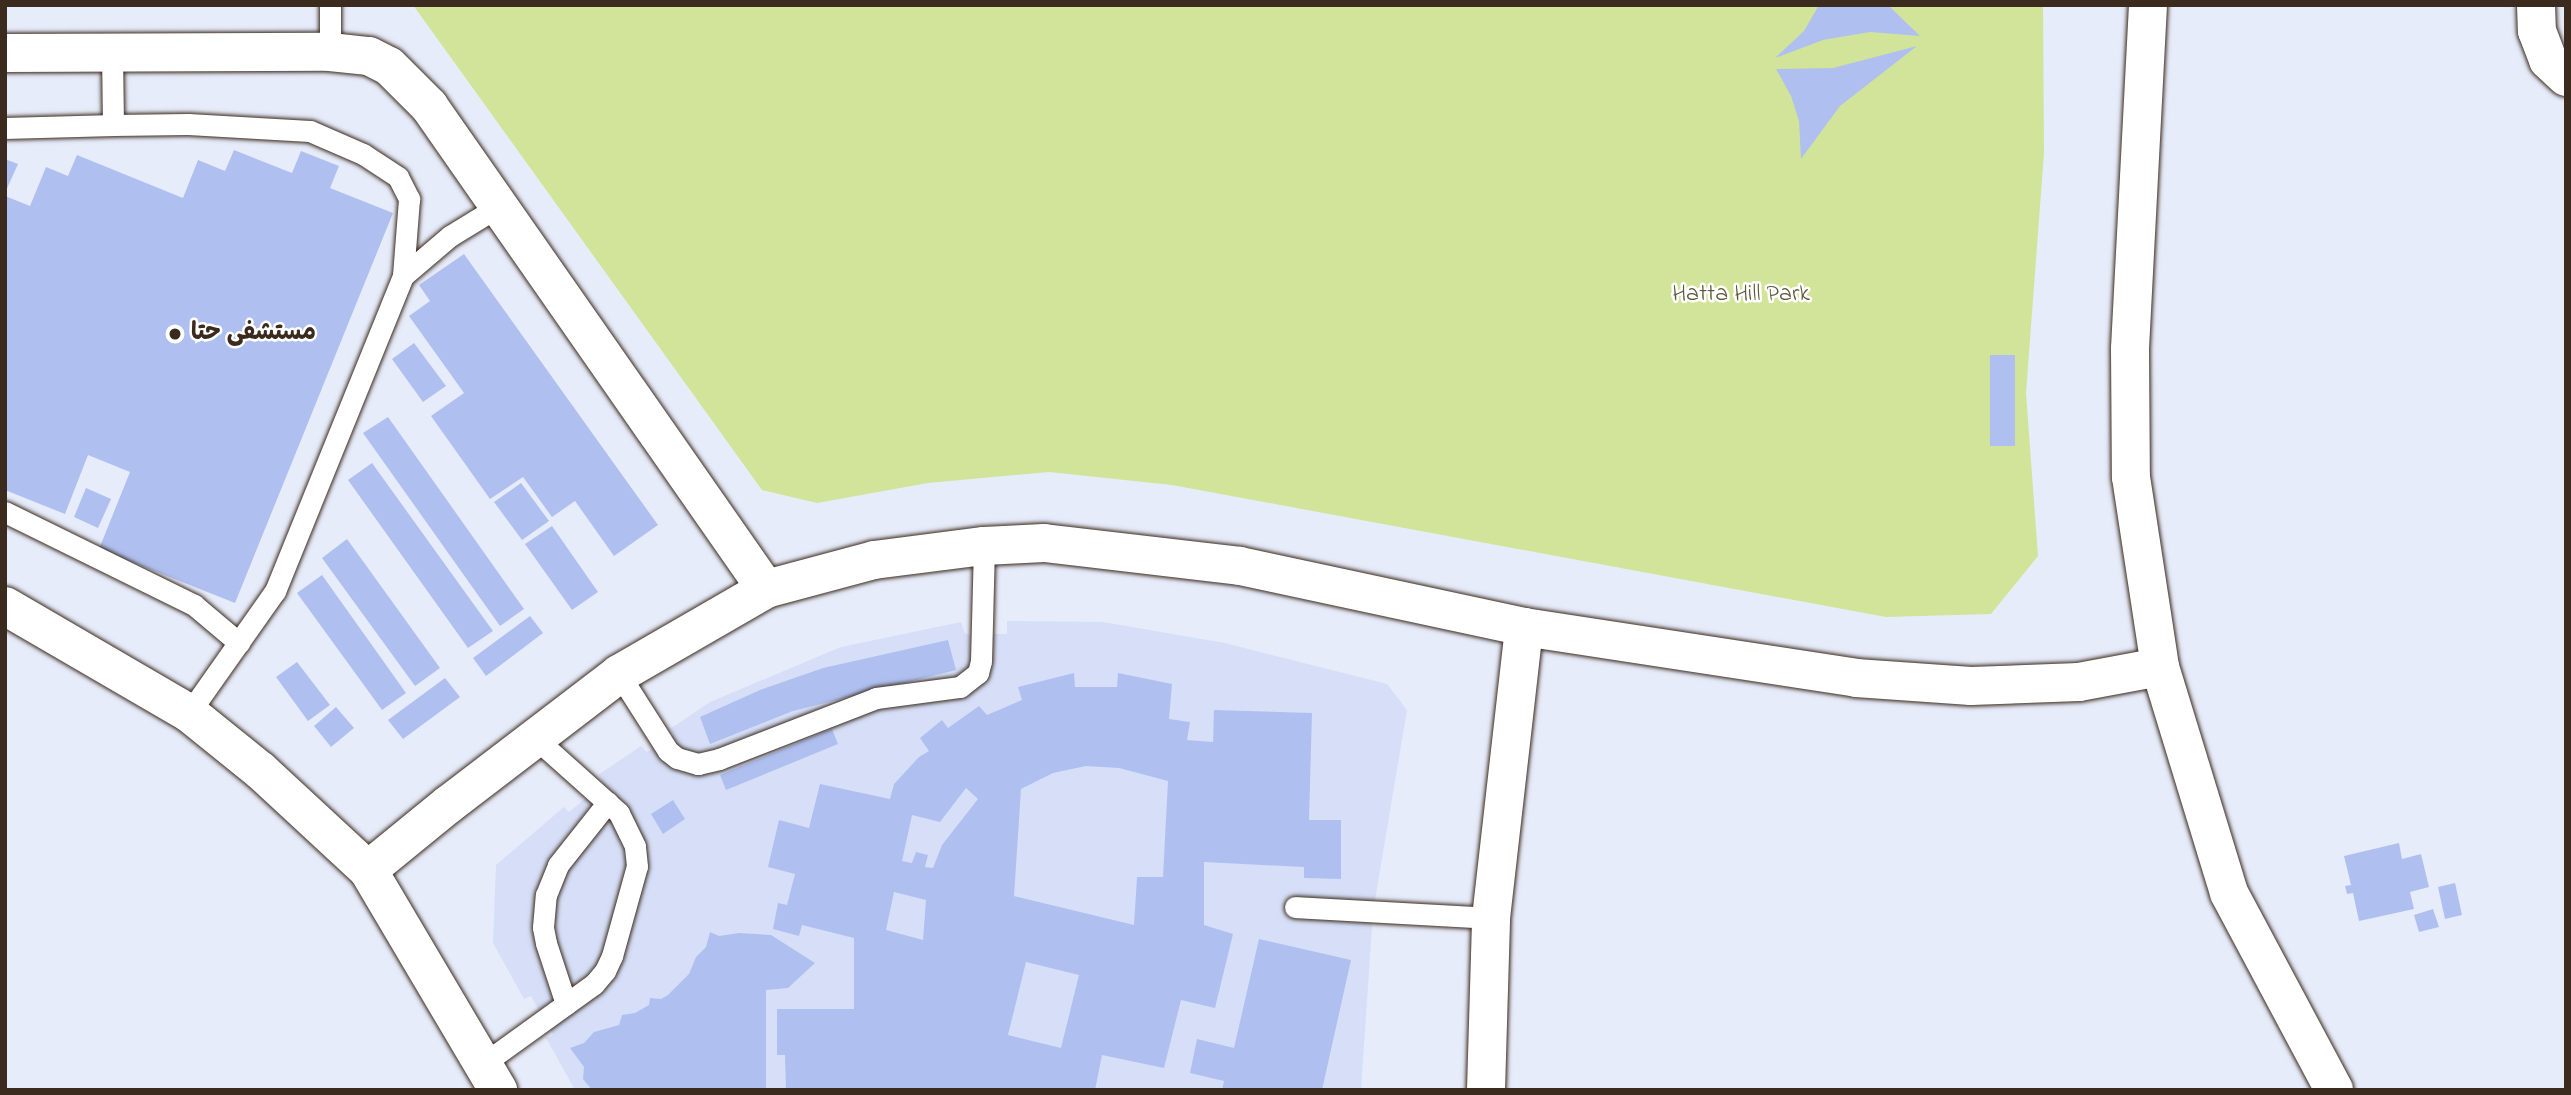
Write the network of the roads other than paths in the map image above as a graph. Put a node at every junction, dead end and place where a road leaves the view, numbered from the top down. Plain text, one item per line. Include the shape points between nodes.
1 (330, 5) edge
2 (2148, 5) edge
3 (2536, 5) edge
4 (330, 52) junction
5 (5, 53) edge
6 (112, 53) junction
7 (2566, 77) edge
8 (113, 125) junction
9 (5, 128) edge
10 (499, 206) junction
11 (403, 276) junction
12 (5, 512) edge
13 (984, 546) junction
14 (766, 589) junction
15 (5, 606) edge
16 (1524, 627) junction
17 (239, 643) junction
18 (2160, 667) junction
19 (619, 674) junction
20 (189, 713) junction
21 (535, 738) junction
22 (608, 802) junction
23 (368, 870) junction
24 (1295, 907) dead end
25 (1491, 918) junction
26 (566, 1004) junction
27 (491, 1077) edge
28 (1486, 1090) edge
29 (2334, 1090) edge

1 - 4 lane
2 - 18 street via 2130,349 2131,477
3 - 7 street via 2537,31 2548,60
4 - 6 street
4 - 10 street via 369,56 407,81
5 - 6 street
6 - 8 lane
8 - 9 lane
8 - 11 lane via 310,131 363,154 398,177 409,199
10 - 11 lane via 450,236
10 - 14 street
11 - 17 lane via 275,591
12 - 17 lane via 194,605
13 - 14 street via 874,560
13 - 16 street via 1044,543 1240,566
13 - 19 lane via 981,661 978,673 960,687 876,698 698,764 668,751
14 - 19 street
15 - 20 street
16 - 18 street via 1856,678 1971,686 2079,682
16 - 25 street
17 - 20 lane
18 - 29 street via 2229,893
19 - 21 street
20 - 23 street via 261,771
21 - 22 lane
21 - 23 street
22 - 26 lane via 558,865 546,895 545,935
22 - 26 lane via 629,828 637,866 605,971
23 - 27 street
24 - 25 lane
25 - 28 street
26 - 27 lane

